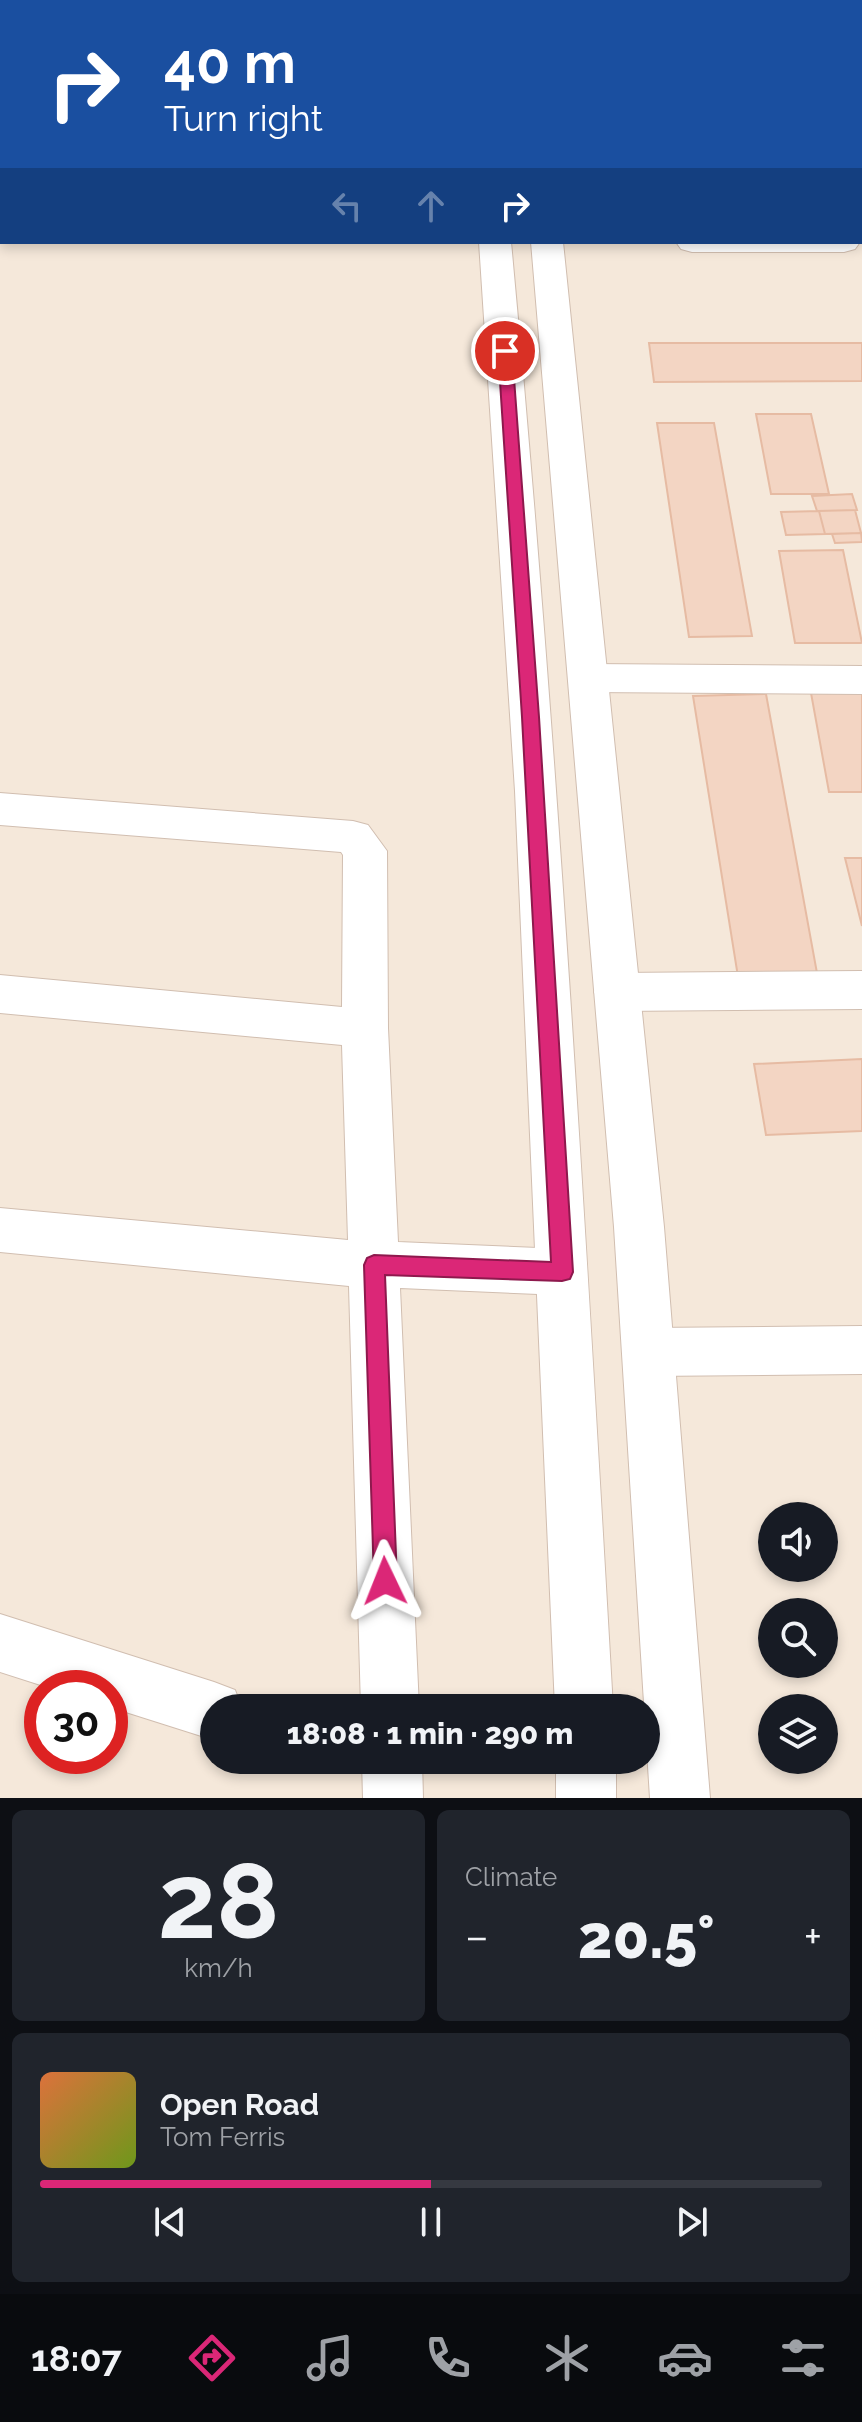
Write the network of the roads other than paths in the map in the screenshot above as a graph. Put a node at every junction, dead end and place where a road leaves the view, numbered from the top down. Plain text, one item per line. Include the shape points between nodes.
1 (495, 244) edge
2 (547, 244) edge
3 (588, 678) junction
4 (862, 680) edge
5 (0, 809) edge
6 (862, 990) edge
7 (617, 992) junction
8 (0, 994) edge
9 (365, 1028) junction
10 (0, 1230) edge
11 (374, 1265) junction
12 (562, 1272) junction
13 (862, 1350) edge
14 (648, 1352) junction
15 (0, 1643) edge
16 (389, 1694) edge
17 (583, 1694) edge
18 (200, 1707) edge
19 (586, 1774) edge
20 (586, 1798) edge
21 (680, 1798) edge

1 - 12 street via 512,433
2 - 3 street
3 - 4 street
3 - 7 street
5 - 9 street via 353,837 365,851
6 - 7 street
7 - 14 street
8 - 9 street
9 - 11 street
10 - 11 street
11 - 12 street
11 - 16 street
12 - 17 street
13 - 14 street
14 - 21 street
15 - 18 street
19 - 20 street

